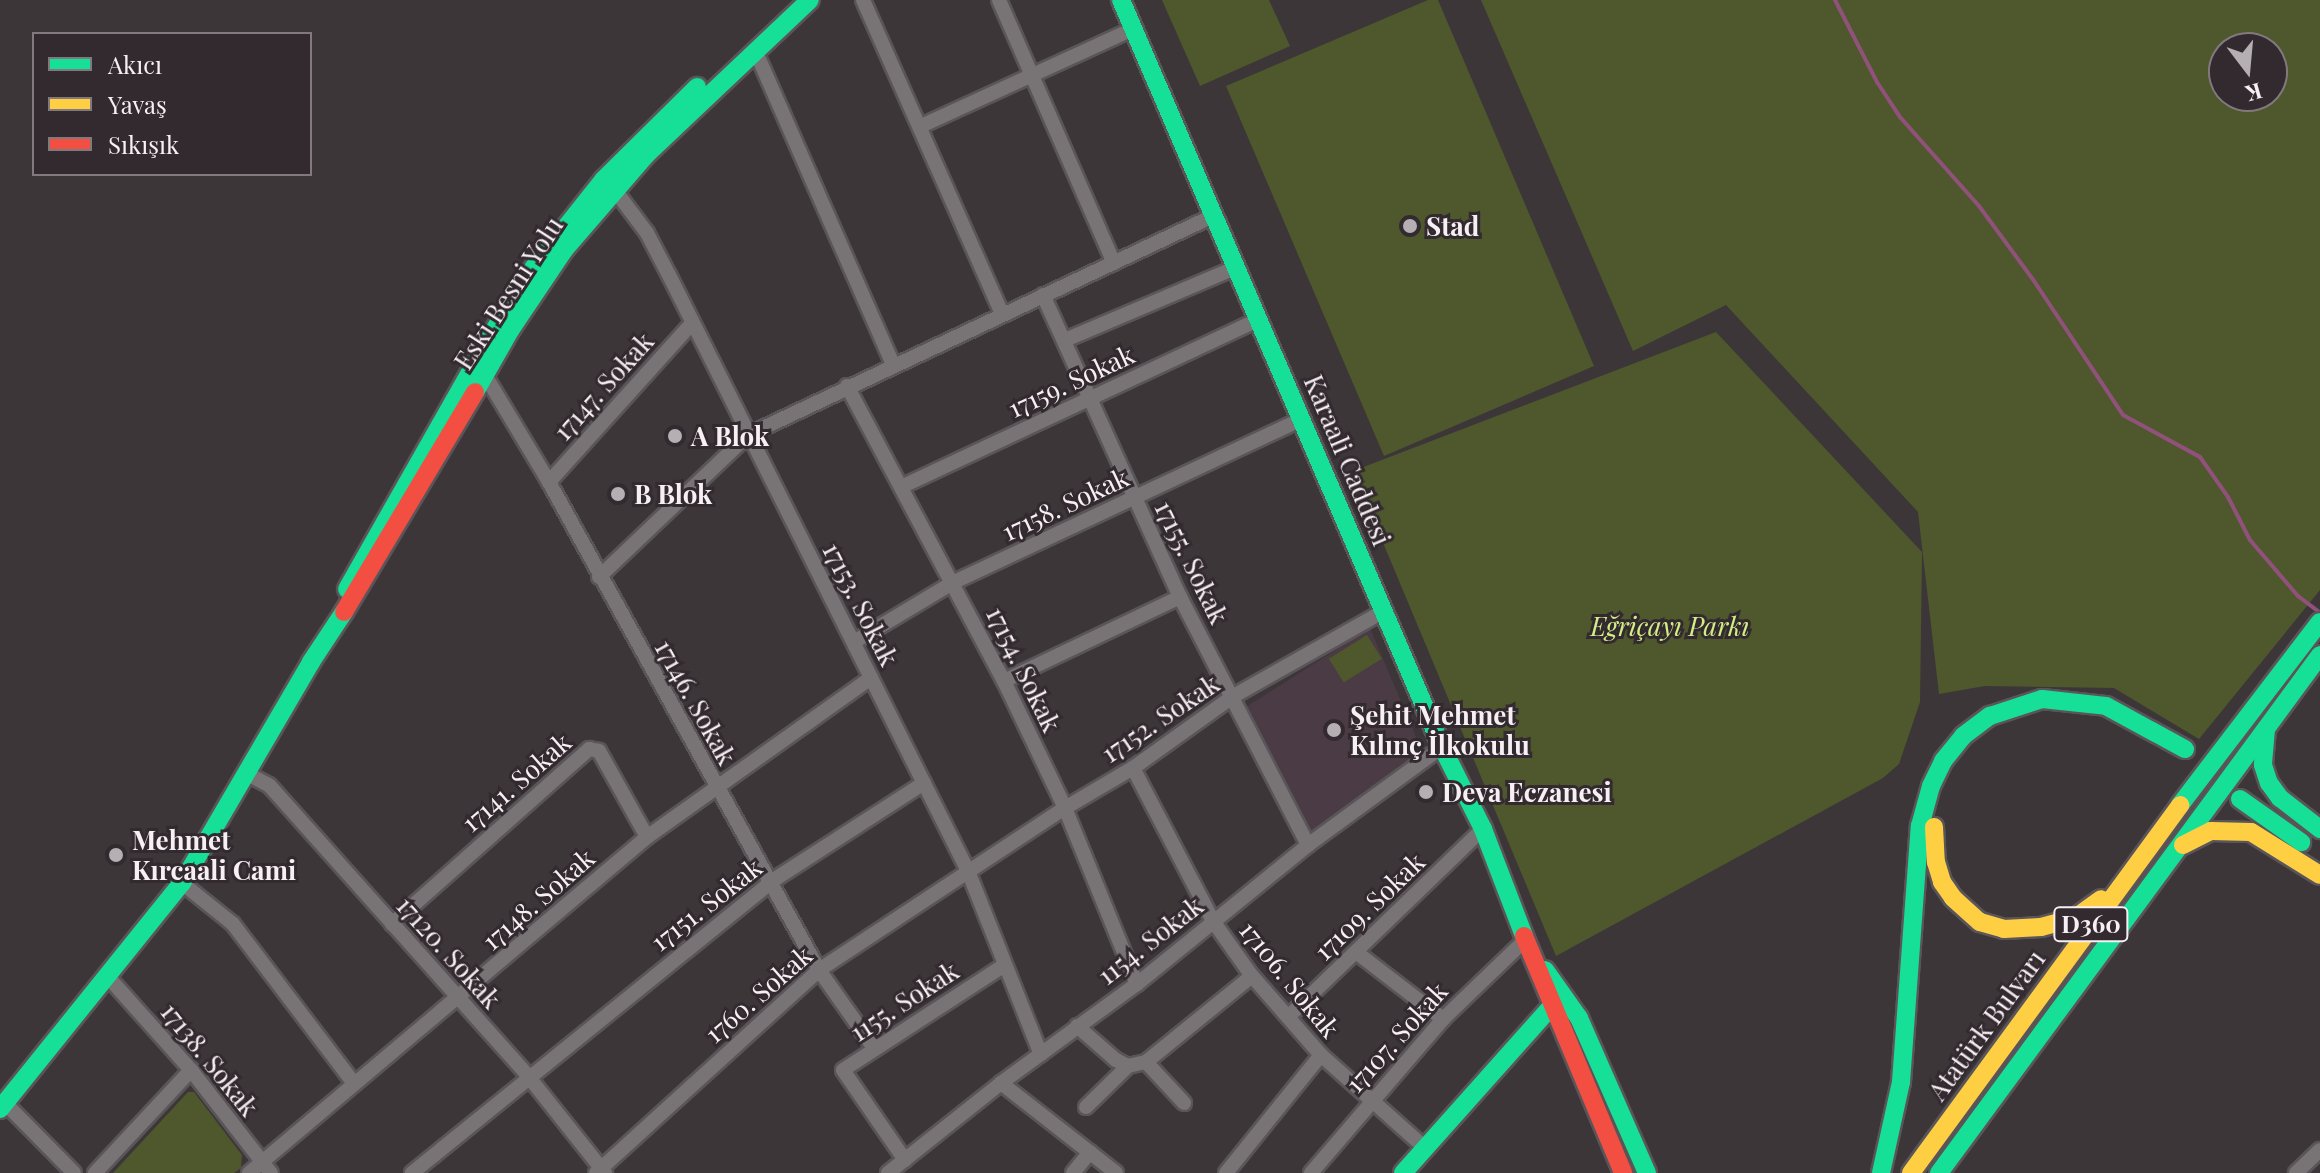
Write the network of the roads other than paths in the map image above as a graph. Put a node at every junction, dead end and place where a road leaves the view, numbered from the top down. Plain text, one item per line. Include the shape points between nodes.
1 (790, 0) edge
2 (810, 0) edge
3 (863, 0) edge
4 (999, 0) edge
5 (1121, 0) edge
6 (1133, 29) junction
7 (755, 50) junction
8 (1032, 76) junction
9 (921, 126) junction
10 (614, 189) junction
11 (1215, 215) junction
12 (1114, 263) junction
13 (1237, 267) junction
14 (1043, 295) junction
15 (1002, 313) junction
16 (1259, 319) junction
17 (692, 323) junction
18 (1065, 340) junction
19 (893, 364) junction
20 (485, 375) junction
21 (847, 386) junction
22 (1091, 398) junction
23 (1302, 419) junction
24 (748, 435) junction
25 (549, 482) junction
26 (903, 486) junction
27 (1135, 498) junction
28 (599, 577) junction
29 (954, 582) junction
30 (1180, 597) junction
31 (1384, 611) junction
32 (2320, 622) edge
33 (854, 642) junction
34 (2320, 655) edge
35 (311, 662) junction
36 (871, 678) junction
37 (1004, 681) junction
38 (1232, 697) junction
39 (2266, 727) junction
40 (1442, 747) junction
41 (1133, 768) junction
42 (246, 773) junction
43 (924, 783) junction
44 (716, 787) junction
45 (1065, 808) junction
46 (1483, 829) junction
47 (2320, 829) edge
48 (647, 837) junction
49 (2320, 840) edge
50 (1308, 845) junction
51 (2174, 852) junction
52 (2320, 855) edge
53 (968, 871) junction
54 (2320, 875) edge
55 (772, 881) junction
56 (182, 883) junction
57 (2117, 888) junction
58 (1213, 921) junction
59 (392, 924) junction
60 (1525, 940) junction
61 (1356, 952) junction
62 (1003, 966) junction
63 (819, 970) junction
64 (1252, 976) junction
65 (109, 978) junction
66 (1137, 984) junction
67 (457, 999) junction
68 (1551, 1007) junction
69 (1288, 1017) junction
70 (1443, 1019) junction
71 (1077, 1026) junction
72 (874, 1048) junction
73 (1041, 1054) junction
74 (1321, 1055) junction
75 (1146, 1062) junction
76 (1128, 1066) junction
77 (191, 1070) junction
78 (528, 1076) junction
79 (353, 1082) junction
80 (1001, 1083) junction
81 (1371, 1100) junction
82 (1184, 1103) dead end
83 (3, 1106) edge
84 (1086, 1107) dead end
85 (1425, 1148) junction
86 (2320, 1150) edge
87 (1090, 1152) junction
88 (905, 1160) junction
89 (266, 1168) edge
90 (601, 1171) edge
91 (74, 1173) edge
92 (95, 1173) edge
93 (249, 1173) edge
94 (412, 1173) edge
95 (888, 1173) edge
96 (1073, 1173) edge
97 (1116, 1173) edge
98 (1226, 1173) edge
99 (1311, 1173) edge
100 (1403, 1173) edge
101 (1623, 1173) edge
102 (1647, 1173) edge
103 (1881, 1173) edge
104 (1911, 1173) edge
105 (1939, 1173) edge
106 (2296, 1173) edge

1 - 35 main road, Eski Besni Yolu via 636,144 543,254 359,564
2 - 7 main road, Eski Besni Yolu
3 - 9 street
4 - 8 street
5 - 6 main road, Karaali Caddesi
6 - 8 street
6 - 11 main road, Karaali Caddesi
7 - 10 main road, Eski Besni Yolu
7 - 19 street
8 - 9 street
8 - 12 street
9 - 15 street
10 - 17 street, 17153. Sokak via 647,233
10 - 20 main road, Eski Besni Yolu via 537,289
11 - 12 street
11 - 13 main road, Karaali Caddesi
12 - 14 street
13 - 16 main road, Karaali Caddesi
13 - 18 street
14 - 15 street
14 - 18 street, 17155. Sokak
15 - 19 street
16 - 22 street, 17159. Sokak
16 - 23 main road, Karaali Caddesi
17 - 24 street, 17153. Sokak
17 - 25 street, 17147. Sokak
18 - 22 street, 17155. Sokak
19 - 21 street
20 - 25 street, 17146. Sokak
20 - 35 main road, Eski Besni Yolu via 372,571
21 - 24 street
21 - 26 street, 17154. Sokak
22 - 26 street, 17159. Sokak
22 - 27 street, 17155. Sokak
23 - 27 street, 17158. Sokak
23 - 31 main road, Karaali Caddesi
24 - 28 street
24 - 33 street, 17153. Sokak
25 - 28 street, 17146. Sokak
26 - 29 street, 17154. Sokak
27 - 29 street, 17158. Sokak
27 - 30 street, 17155. Sokak
28 - 44 street, 17146. Sokak
29 - 33 street, 17158. Sokak
29 - 37 street, 17154. Sokak
30 - 37 street
30 - 38 street, 17155. Sokak
31 - 38 street, 17152. Sokak
31 - 40 main road, Karaali Caddesi
32 - 57 main road, Atatürk Bulvarı / D360
33 - 36 street, 17153. Sokak
34 - 39 main road, Atatürk Bulvarı / D360
35 - 42 main road, Eski Besni Yolu
36 - 43 street, 17153. Sokak
36 - 44 street, 17148. Sokak
37 - 45 street, 17154. Sokak
38 - 41 street, 17152. Sokak
38 - 50 street, 17155. Sokak
39 - 47 main road via 2263,765 2269,783
39 - 51 main road, Atatürk Bulvarı / D360
40 - 46 main road, Karaali Caddesi
40 - 50 street, 1154. Sokak
41 - 45 street, 17152. Sokak
41 - 58 street, 17106. Sokak
42 - 56 main road, Eski Besni Yolu
42 - 59 street, 17120. Sokak via 269,785
43 - 53 street, 17153. Sokak
43 - 55 street, 17151. Sokak
44 - 48 street, 17148. Sokak
44 - 55 street, 17146. Sokak
45 - 53 street, 17152. Sokak
45 - 66 street, 17154. Sokak
46 - 60 main road, Karaali Caddesi
46 - 61 street, 17109. Sokak
48 - 59 street, 17141. Sokak via 599,751 589,749
48 - 67 street, 17148. Sokak
49 - 52 main road via 2242,795
50 - 58 street, 1154. Sokak
51 - 54 main road via 2192,838 2231,829 2251,832
51 - 105 main road, Atatürk Bulvarı / D360
53 - 62 street, 17153. Sokak
53 - 63 street, 1760. Sokak
55 - 63 street, 17146. Sokak
55 - 78 street, 17151. Sokak
56 - 65 main road, Eski Besni Yolu
56 - 79 street via 233,924
57 - 103 main road via 2075,918 2041,927 2004,929 1969,914 1942,882 1936,862 1935,821 1953,767 1996,728 2053,710 2111,719 2183,754 2106,706 2042,699 1990,716 1963,736 1931,786 1920,826 1900,1091
57 - 104 main road, Atatürk Bulvarı / D360
58 - 64 street, 17106. Sokak
58 - 66 street, 1154. Sokak
59 - 67 street, 17120. Sokak
60 - 68 main road, Karaali Caddesi
60 - 70 street, 17107. Sokak
60 - 102 main road, Karaali Caddesi via 1579,1018
61 - 69 street, 17109. Sokak
61 - 70 street
62 - 72 street, 1155. Sokak
62 - 73 street, 17153. Sokak
63 - 72 street, 17146. Sokak
63 - 90 street, 1760. Sokak
64 - 69 street, 17106. Sokak
64 - 75 street
65 - 77 street, 17138. Sokak
65 - 83 main road, Eski Besni Yolu
66 - 71 street, 1154. Sokak
67 - 78 street, 17120. Sokak
67 - 79 street, 17148. Sokak
68 - 85 main road
68 - 101 main road, Karaali Caddesi
69 - 74 street, 17106. Sokak
70 - 81 street, 17107. Sokak
71 - 73 street, 1154. Sokak
71 - 76 street
72 - 88 street, 1155. Sokak via 843,1070
73 - 80 street, 1154. Sokak
74 - 81 street, 17106. Sokak
74 - 98 street
75 - 76 street
75 - 82 street
76 - 84 street
77 - 89 street, 17138. Sokak
77 - 92 street
78 - 90 street, 17120. Sokak
78 - 94 street, 17151. Sokak
79 - 89 street, 17148. Sokak
80 - 87 street
80 - 88 street, 1154. Sokak
81 - 85 street, 17106. Sokak
81 - 99 street, 17107. Sokak
83 - 91 street
85 - 100 main road
86 - 106 street
87 - 96 street
87 - 97 street
88 - 95 street, 1154. Sokak
89 - 93 street, 17148. Sokak

